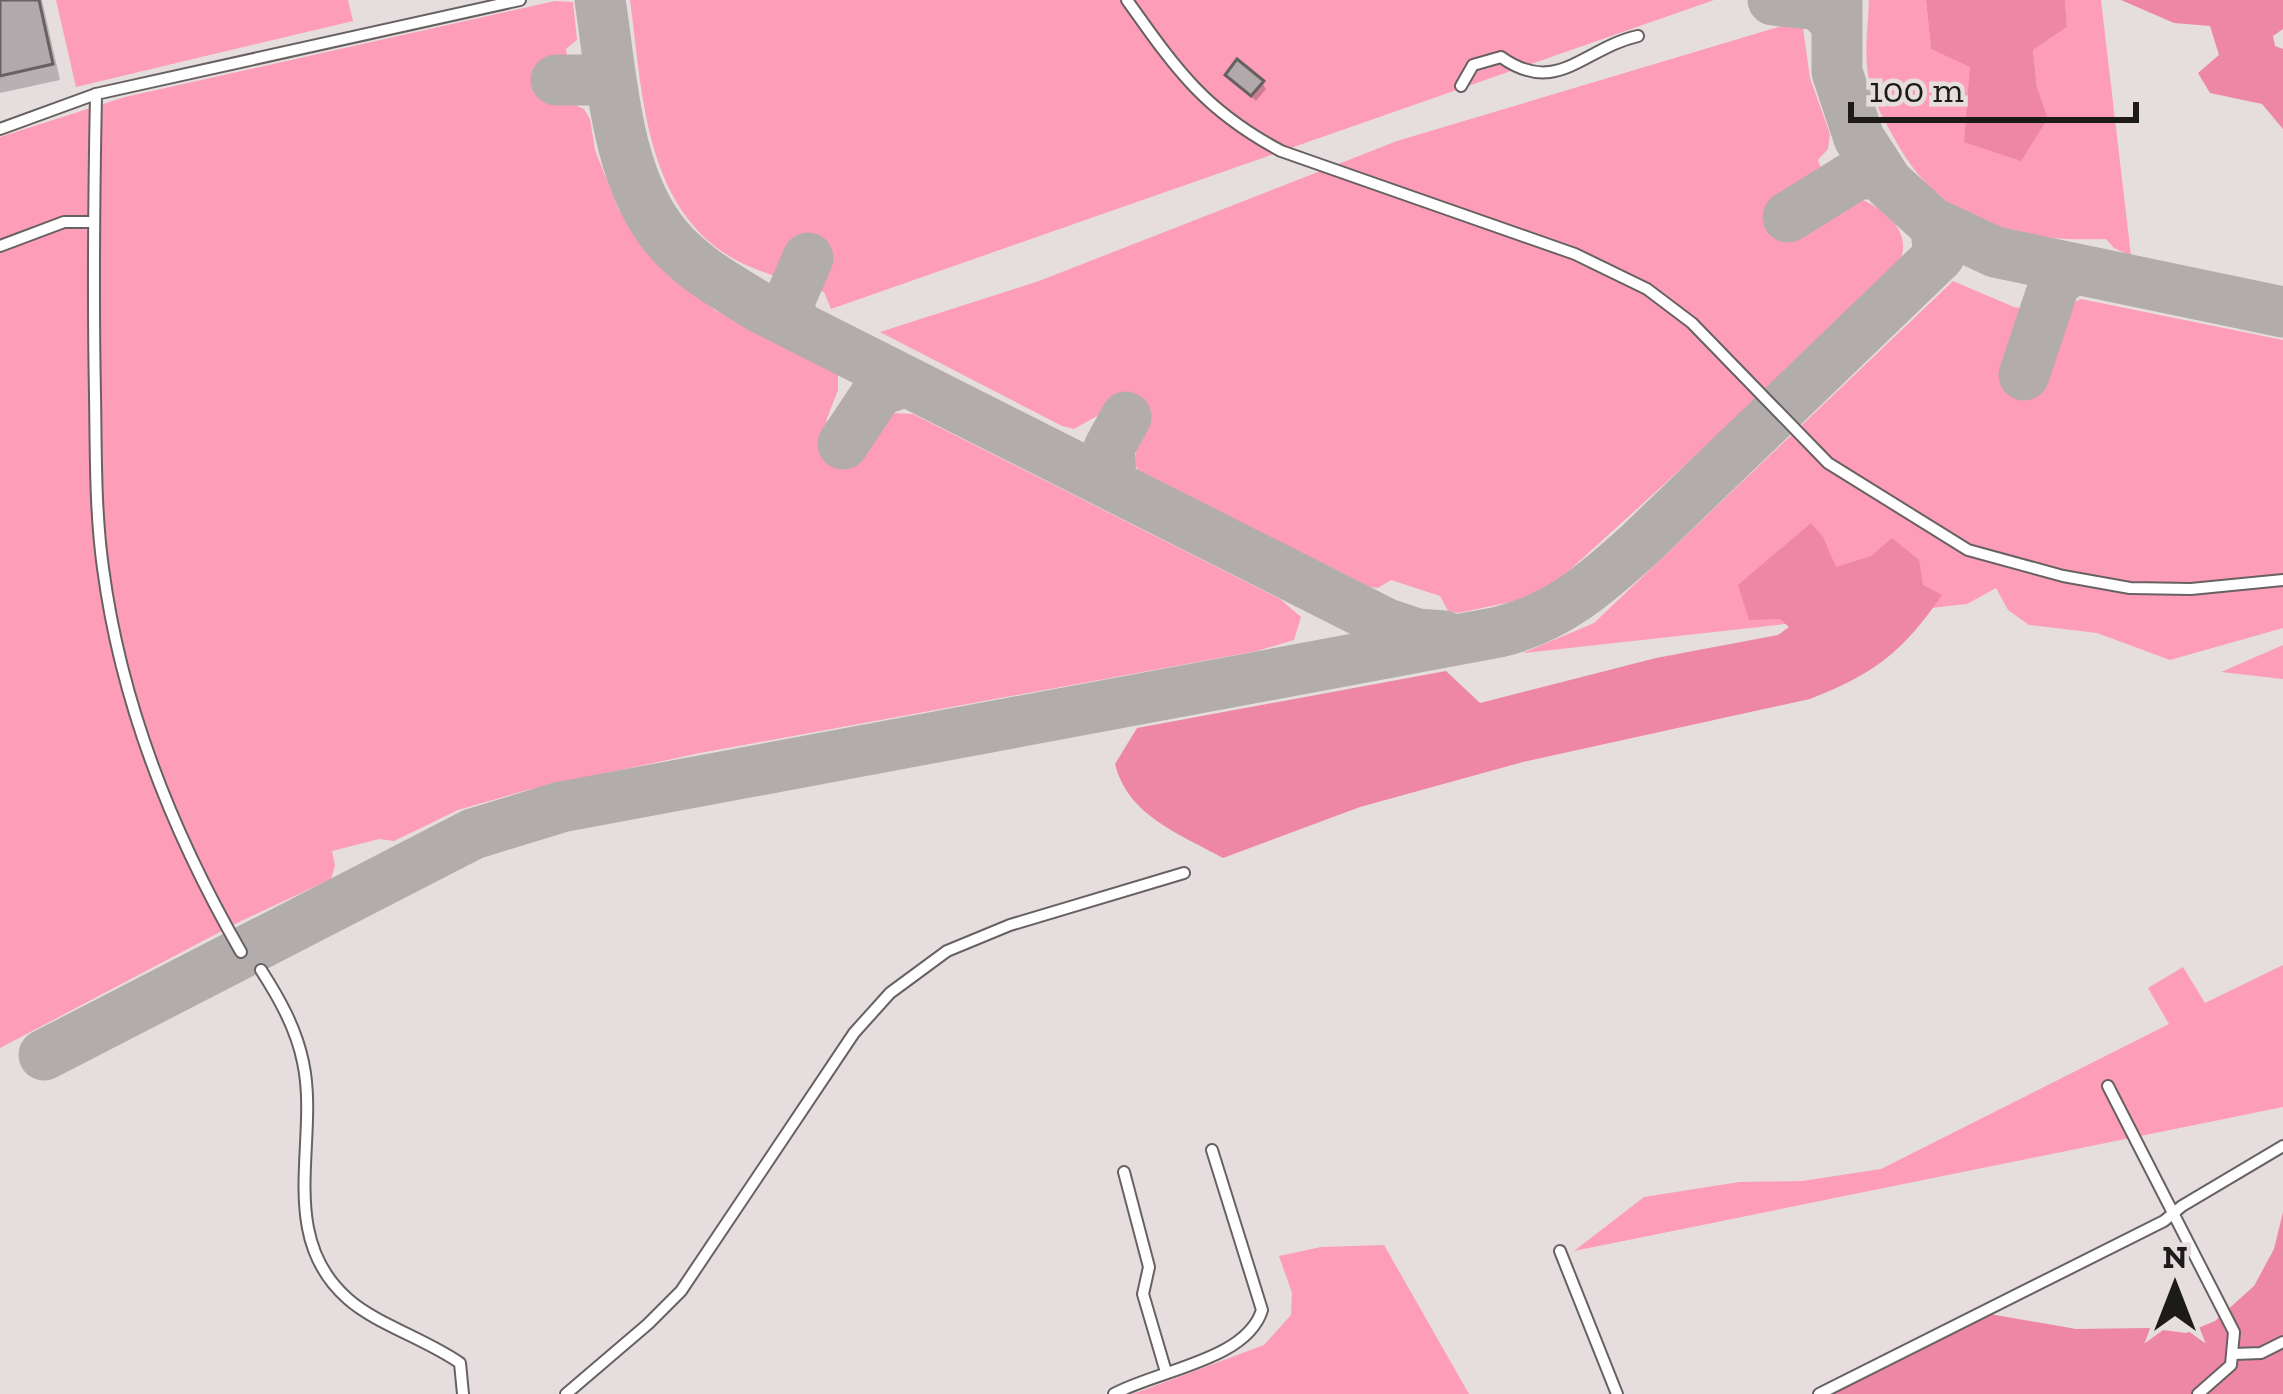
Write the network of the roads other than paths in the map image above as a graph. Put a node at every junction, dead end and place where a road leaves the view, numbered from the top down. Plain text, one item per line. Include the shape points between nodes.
1 (520, 0) edge
2 (1126, 0) edge
3 (1638, 36) dead end
4 (1462, 86) dead end
5 (96, 94) junction
6 (0, 129) edge
7 (94, 222) junction
8 (0, 246) edge
9 (2283, 580) edge
10 (1184, 873) dead end
11 (241, 952) dead end
12 (261, 970) dead end
13 (2108, 1086) dead end
14 (2283, 1146) edge
15 (1212, 1150) dead end
16 (1124, 1172) dead end
17 (2171, 1214) junction
18 (1560, 1251) dead end
19 (2283, 1342) edge
20 (2234, 1354) junction
21 (1166, 1372) junction
22 (464, 1394) edge
23 (566, 1394) edge
24 (1114, 1394) edge
25 (1617, 1394) edge
26 (1819, 1394) edge
27 (2198, 1394) edge

1 - 5 lane
2 - 9 lane via 1184,81 1235,127 1281,151 1575,254 1647,289 1692,323 1828,463 1968,550 2130,588
3 - 4 lane via 1547,74 1523,73 1501,57 1473,65
5 - 6 lane
5 - 7 lane
7 - 8 lane via 64,222
7 - 11 lane via 104,574 143,740 170,813
10 - 23 lane via 947,951 890,993 854,1033 681,1291
12 - 22 lane via 304,1065 314,1254 349,1300 460,1363
13 - 17 lane
14 - 17 lane
15 - 21 lane via 1262,1310 1240,1344
16 - 21 lane via 1149,1267 1143,1294
17 - 20 lane via 2234,1332
17 - 26 lane
18 - 25 lane
19 - 20 lane
20 - 27 lane
21 - 24 lane

